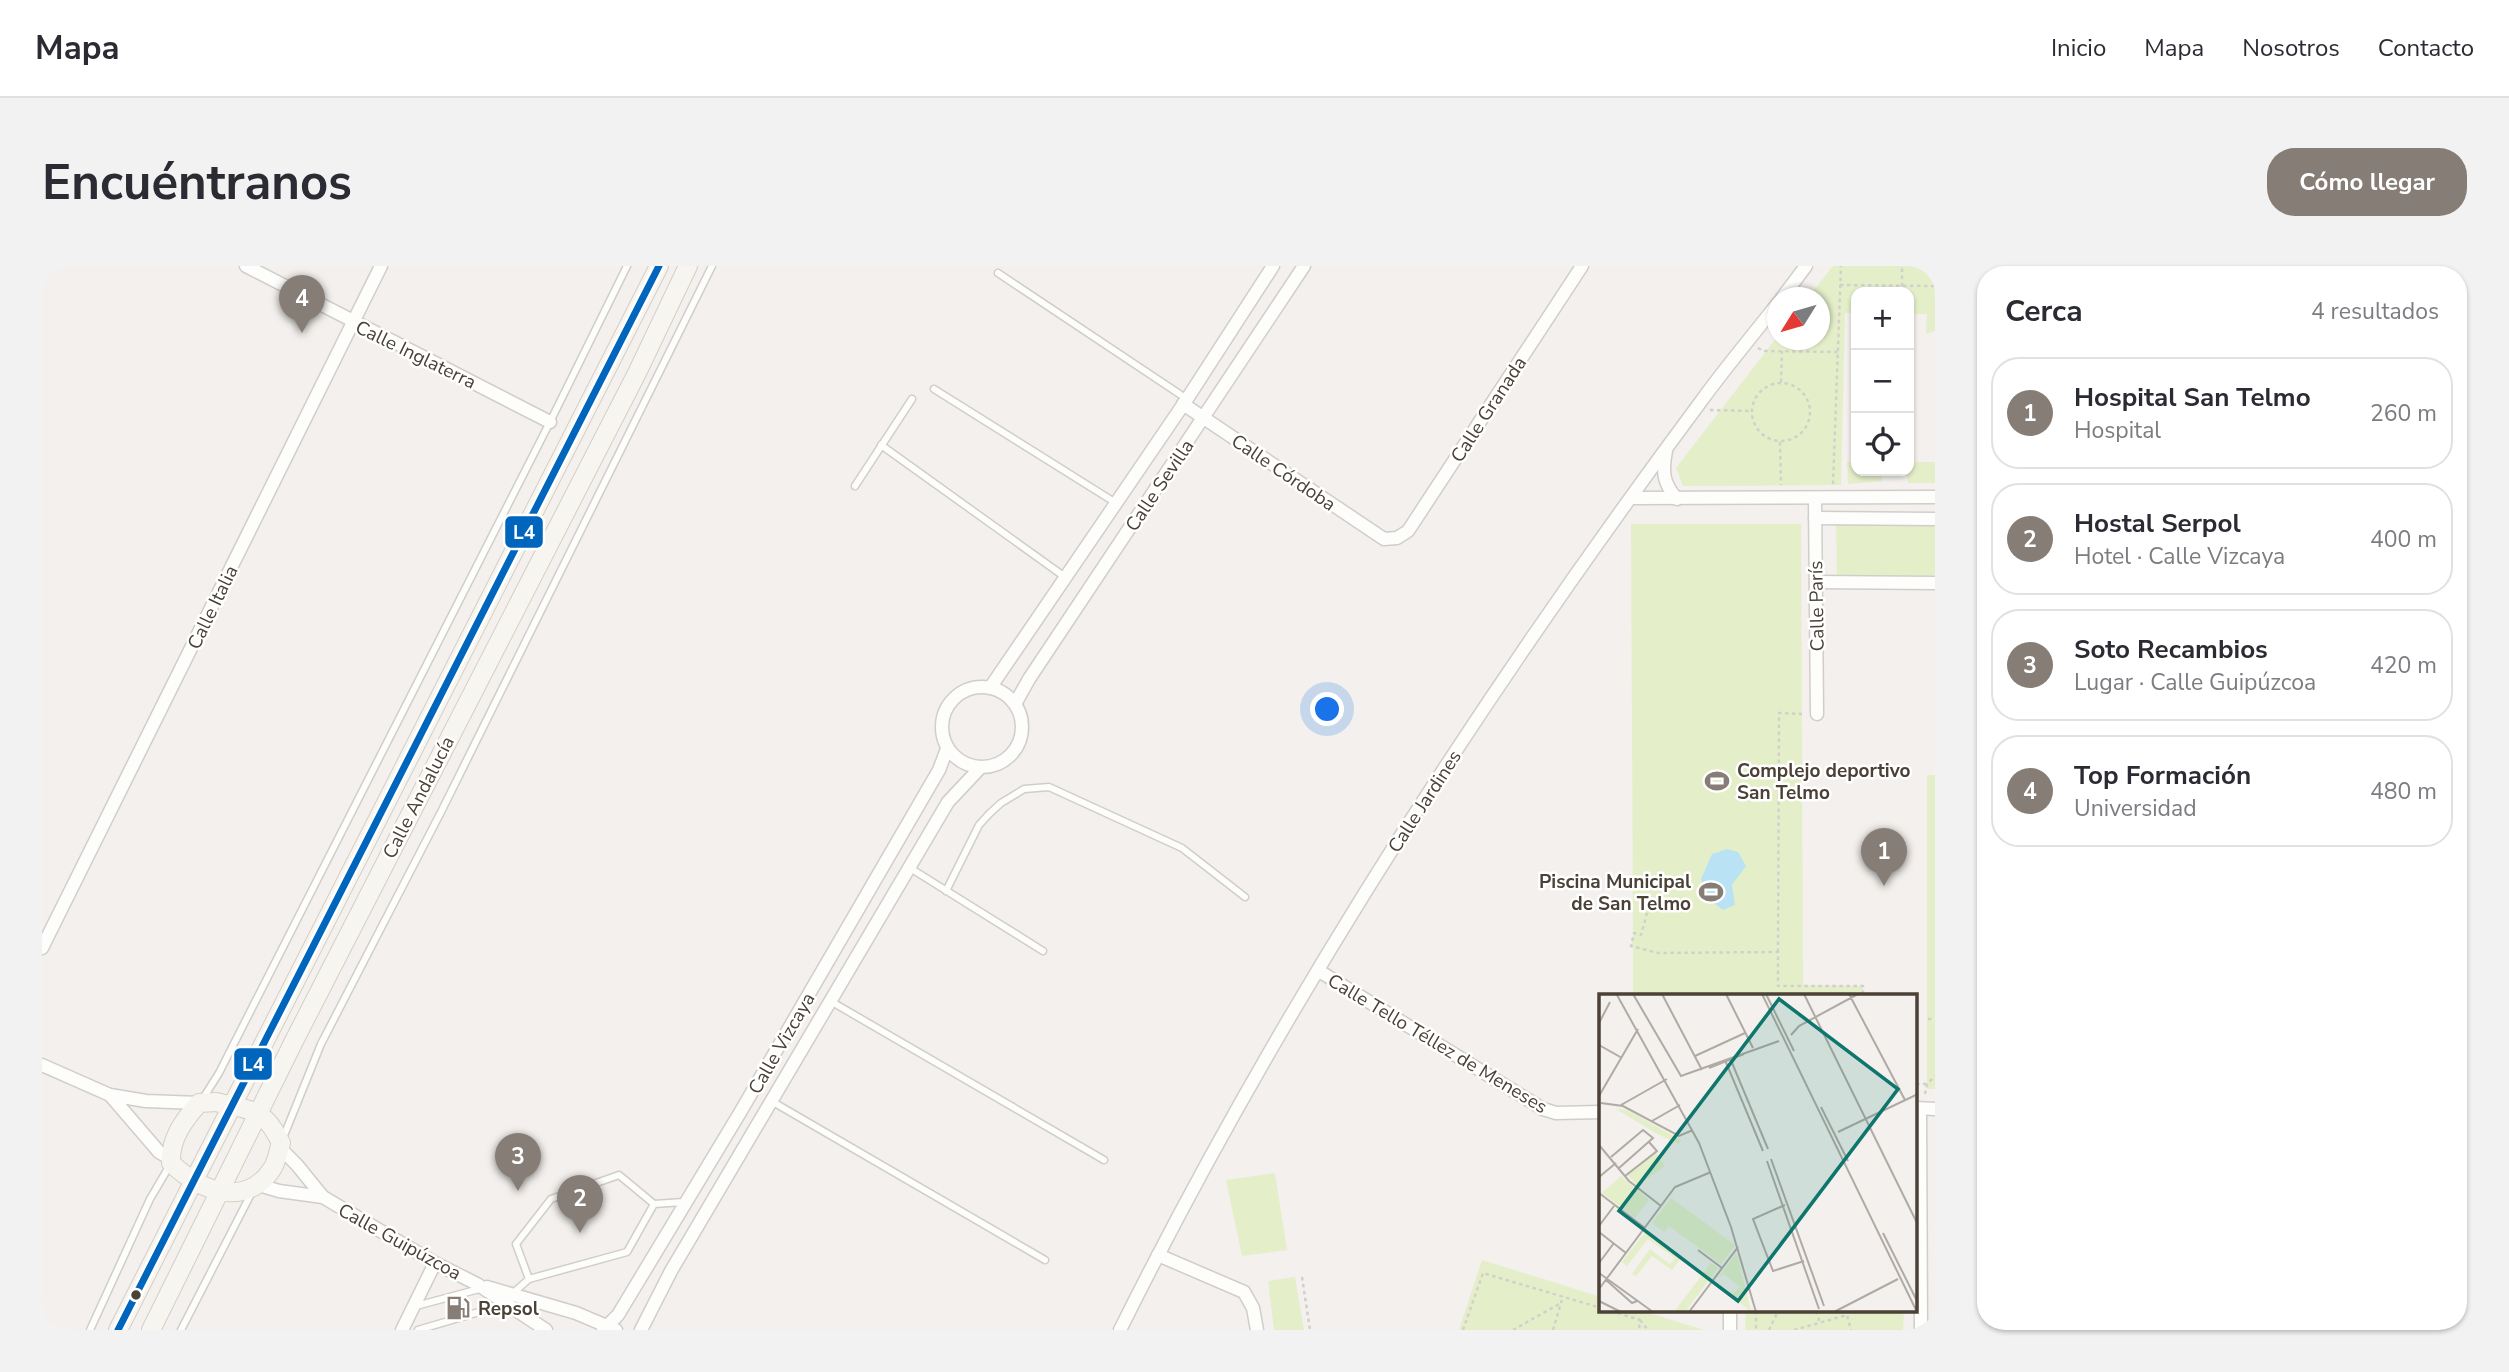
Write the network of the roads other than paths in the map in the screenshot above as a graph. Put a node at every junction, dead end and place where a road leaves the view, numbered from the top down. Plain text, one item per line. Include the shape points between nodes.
1 (246, 266) edge
2 (381, 266) edge
3 (627, 266) edge
4 (659, 266) edge
5 (688, 266) edge
6 (712, 266) edge
7 (1273, 266) edge
8 (1304, 266) edge
9 (1582, 266) edge
10 (1806, 266) edge
11 (998, 273) dead end
12 (1790, 287) edge
13 (1767, 316) edge
14 (352, 322) junction
15 (934, 389) dead end
16 (912, 399) dead end
17 (1185, 401) junction
18 (1203, 418) junction
19 (550, 422) junction
20 (881, 445) junction
21 (1667, 448) junction
22 (855, 486) dead end
23 (1935, 497) edge
24 (1631, 498) junction
25 (1815, 498) junction
26 (1677, 499) junction
27 (1116, 503) junction
28 (1815, 518) junction
29 (1935, 519) edge
30 (1384, 539) joint
31 (1065, 577) junction
32 (1815, 582) junction
33 (1935, 583) edge
34 (990, 688) junction
35 (1015, 704) junction
36 (1817, 714) road end
37 (947, 749) junction
38 (980, 768) junction
39 (910, 868) junction
40 (946, 891) junction
41 (1245, 897) dead end
42 (42, 948) edge
43 (1043, 951) dead end
44 (1319, 971) junction
45 (815, 985) junction
46 (832, 1002) junction
47 (42, 1065) edge
48 (110, 1095) junction
49 (773, 1102) junction
50 (200, 1103) junction
51 (232, 1106) junction
52 (1918, 1109) edge
53 (1935, 1109) edge
54 (1599, 1112) edge
55 (260, 1113) junction
56 (280, 1145) junction
57 (1104, 1160) dead end
58 (171, 1161) junction
59 (194, 1182) junction
60 (256, 1186) junction
61 (221, 1191) junction
62 (323, 1197) junction
63 (686, 1202) junction
64 (654, 1204) junction
65 (1158, 1255) junction
66 (1045, 1260) dead end
67 (435, 1263) junction
68 (529, 1279) junction
69 (480, 1286) junction
70 (509, 1299) junction
71 (414, 1307) junction
72 (1730, 1312) edge
73 (609, 1329) edge
74 (89, 1330) edge
75 (118, 1330) edge
76 (151, 1330) edge
77 (181, 1330) edge
78 (402, 1330) edge
79 (418, 1330) edge
80 (545, 1330) edge
81 (641, 1330) edge
82 (1121, 1330) edge
83 (1257, 1330) edge
84 (1730, 1330) edge
85 (1921, 1330) edge

1 - 14 street, Calle Inglaterra
2 - 14 street, Calle Italia
3 - 19 lane
4 - 51 main road, Calle Andalucía
5 - 55 main road, Calle Andalucía
6 - 56 lane, Calle Andalucía via 443,810 321,1044
7 - 17 street, Calle Sevilla
8 - 18 street, Calle Sevilla
9 - 30 street, Calle Granada via 1408,531
10 - 12 street
11 - 17 lane
13 - 21 street, Calle Jardines
14 - 19 street, Calle Inglaterra
14 - 42 street, Calle Italia
15 - 27 lane
16 - 20 lane
17 - 18 street, Calle Córdoba
17 - 27 street, Calle Sevilla
18 - 30 street, Calle Córdoba
18 - 35 street, Calle Sevilla
19 - 50 lane
20 - 22 lane
20 - 31 lane
21 - 24 street, Calle Jardines
21 - 26 street via 1664,481
23 - 25 street
24 - 26 street
24 - 44 street, Calle Jardines via 1452,756
25 - 26 street
25 - 28 street, Calle París
27 - 31 street, Calle Sevilla
28 - 29 street
28 - 32 street, Calle París
31 - 34 street, Calle Sevilla
32 - 33 street
32 - 36 street, Calle París
34 - 35 street
34 - 37 street via 971,688 945,709 941,725
35 - 38 street via 1022,723 1016,749 1001,764
37 - 38 street via 962,763
37 - 45 street, Calle Vizcaya
38 - 39 street, Calle Vizcaya via 948,802
39 - 40 lane
39 - 46 street, Calle Vizcaya
40 - 41 lane via 989,814 1024,789 1049,787 1182,848
40 - 43 lane
44 - 54 street, Calle Tello Téllez de Meneses via 1543,1109
44 - 65 street, Calle Jardines
45 - 46 street
45 - 63 street, Calle Vizcaya
46 - 49 street, Calle Vizcaya
46 - 57 lane
47 - 48 street
48 - 50 street
48 - 58 street
49 - 66 lane
49 - 81 street, Calle Vizcaya via 671,1271
50 - 51 main road
50 - 58 main road via 184,1120
51 - 55 main road
51 - 59 main road, Calle Andalucía
52 - 53 street
52 - 85 street
55 - 56 main road via 272,1125
55 - 61 main road, Calle Andalucía
56 - 60 main road via 274,1167
56 - 62 street, Calle Guipúzcoa
58 - 59 main road
58 - 74 lane
59 - 61 main road
59 - 75 main road, Calle Andalucía
60 - 61 main road
60 - 62 street, Calle Guipúzcoa
60 - 77 lane
61 - 76 main road, Calle Andalucía
62 - 67 street, Calle Guipúzcoa
63 - 64 lane
63 - 73 street, Calle Vizcaya
64 - 68 lane via 627,1252
64 - 68 lane via 619,1175 551,1199 516,1244
65 - 82 street, Calle Jardines
65 - 83 street via 1244,1292 1254,1308
67 - 69 street, Calle Guipúzcoa
67 - 71 street
68 - 70 lane
69 - 70 street, Calle Guipúzcoa
69 - 71 lane
70 - 73 street, Calle Guipúzcoa via 576,1313
70 - 79 lane
70 - 80 street, Calle Guipúzcoa
71 - 78 street
72 - 84 street

